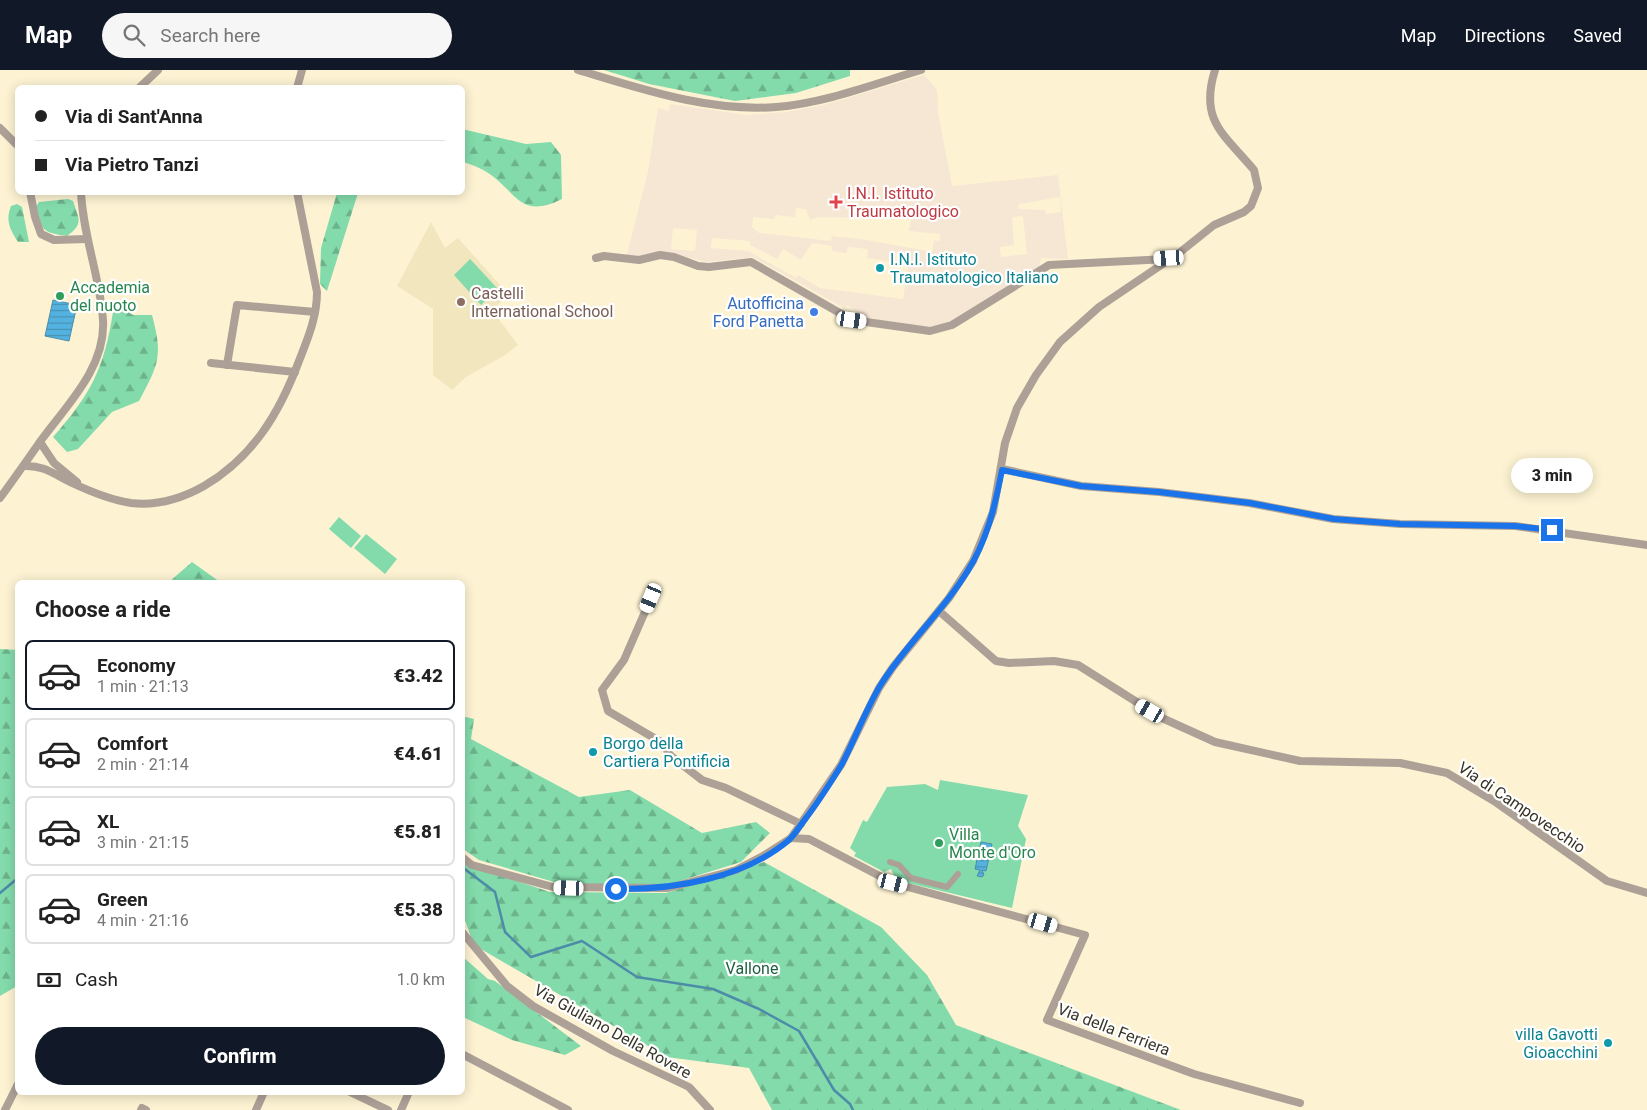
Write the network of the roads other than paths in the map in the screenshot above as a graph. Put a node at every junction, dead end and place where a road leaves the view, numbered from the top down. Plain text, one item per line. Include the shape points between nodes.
1 (158, 70) edge
2 (302, 70) edge
3 (578, 70) edge
4 (920, 70) edge
5 (1214, 70) edge
6 (143, 85) edge
7 (298, 85) edge
8 (0, 128) edge
9 (15, 143) edge
10 (31, 195) edge
11 (81, 195) edge
12 (298, 195) edge
13 (87, 239) junction
14 (596, 258) dead end
15 (1169, 258) junction
16 (316, 312) junction
17 (211, 363) dead end
18 (227, 365) junction
19 (295, 372) junction
20 (40, 442) junction
21 (24, 466) junction
22 (1002, 470) junction
23 (86, 489) junction
24 (0, 498) edge
25 (1647, 545) edge
26 (651, 598) dead end
27 (939, 611) junction
28 (801, 824) junction
29 (791, 838) junction
30 (465, 859) edge
31 (890, 862) dead end
32 (958, 874) dead end
33 (1647, 893) edge
34 (465, 935) edge
35 (465, 1056) edge
36 (15, 1090) edge
37 (263, 1095) edge
38 (356, 1095) edge
39 (408, 1095) edge
40 (1300, 1103) dead end
41 (4, 1110) edge
42 (256, 1110) edge
43 (388, 1110) edge
44 (401, 1110) edge
45 (568, 1110) edge
46 (710, 1110) edge

1 - 6 street
2 - 7 street
3 - 4 street via 697,102 761,107 811,101
5 - 15 street via 1208,90 1211,116 1254,170 1258,188 1256,198 1244,212 1214,225
8 - 9 street
10 - 13 street via 41,234 54,240
11 - 13 street
12 - 16 street via 317,292
13 - 20 street via 102,311 100,347 80,387
14 - 15 street via 630,260 667,256 709,267 751,262 852,320 930,331 952,325 1049,265
15 - 22 street via 1099,307 1060,342 1017,408 1005,443
16 - 18 street via 237,305
16 - 19 street
17 - 18 street
18 - 19 street
19 - 23 street via 274,417 256,442 231,468 201,487 174,500 145,504 122,502
20 - 21 street
20 - 23 street via 54,463
21 - 23 street via 45,468
21 - 24 street
22 - 25 street via 1081,486 1250,503 1334,519 1515,526
22 - 27 street via 982,544 968,571
26 - 28 street via 624,660 602,690 608,710 661,742 671,756 702,780
27 - 28 street via 906,648 879,688 841,765
27 - 33 street, Via di Campovecchio via 996,661 1054,661 1081,666 1162,718 1215,742 1306,762 1394,762 1447,773 1494,801 1607,881
28 - 29 street
29 - 30 street via 736,870 668,888 553,887 472,865
29 - 40 street, Via della Ferriera via 809,839 893,883 1085,935 1047,1020 1194,1074
31 - 32 street via 899,865 911,878 947,887
34 - 46 street, Via Giuliano Della Rovere via 507,986 533,1006 613,1051 689,1087
35 - 45 street
36 - 41 street
37 - 42 street
38 - 43 street
39 - 44 street

